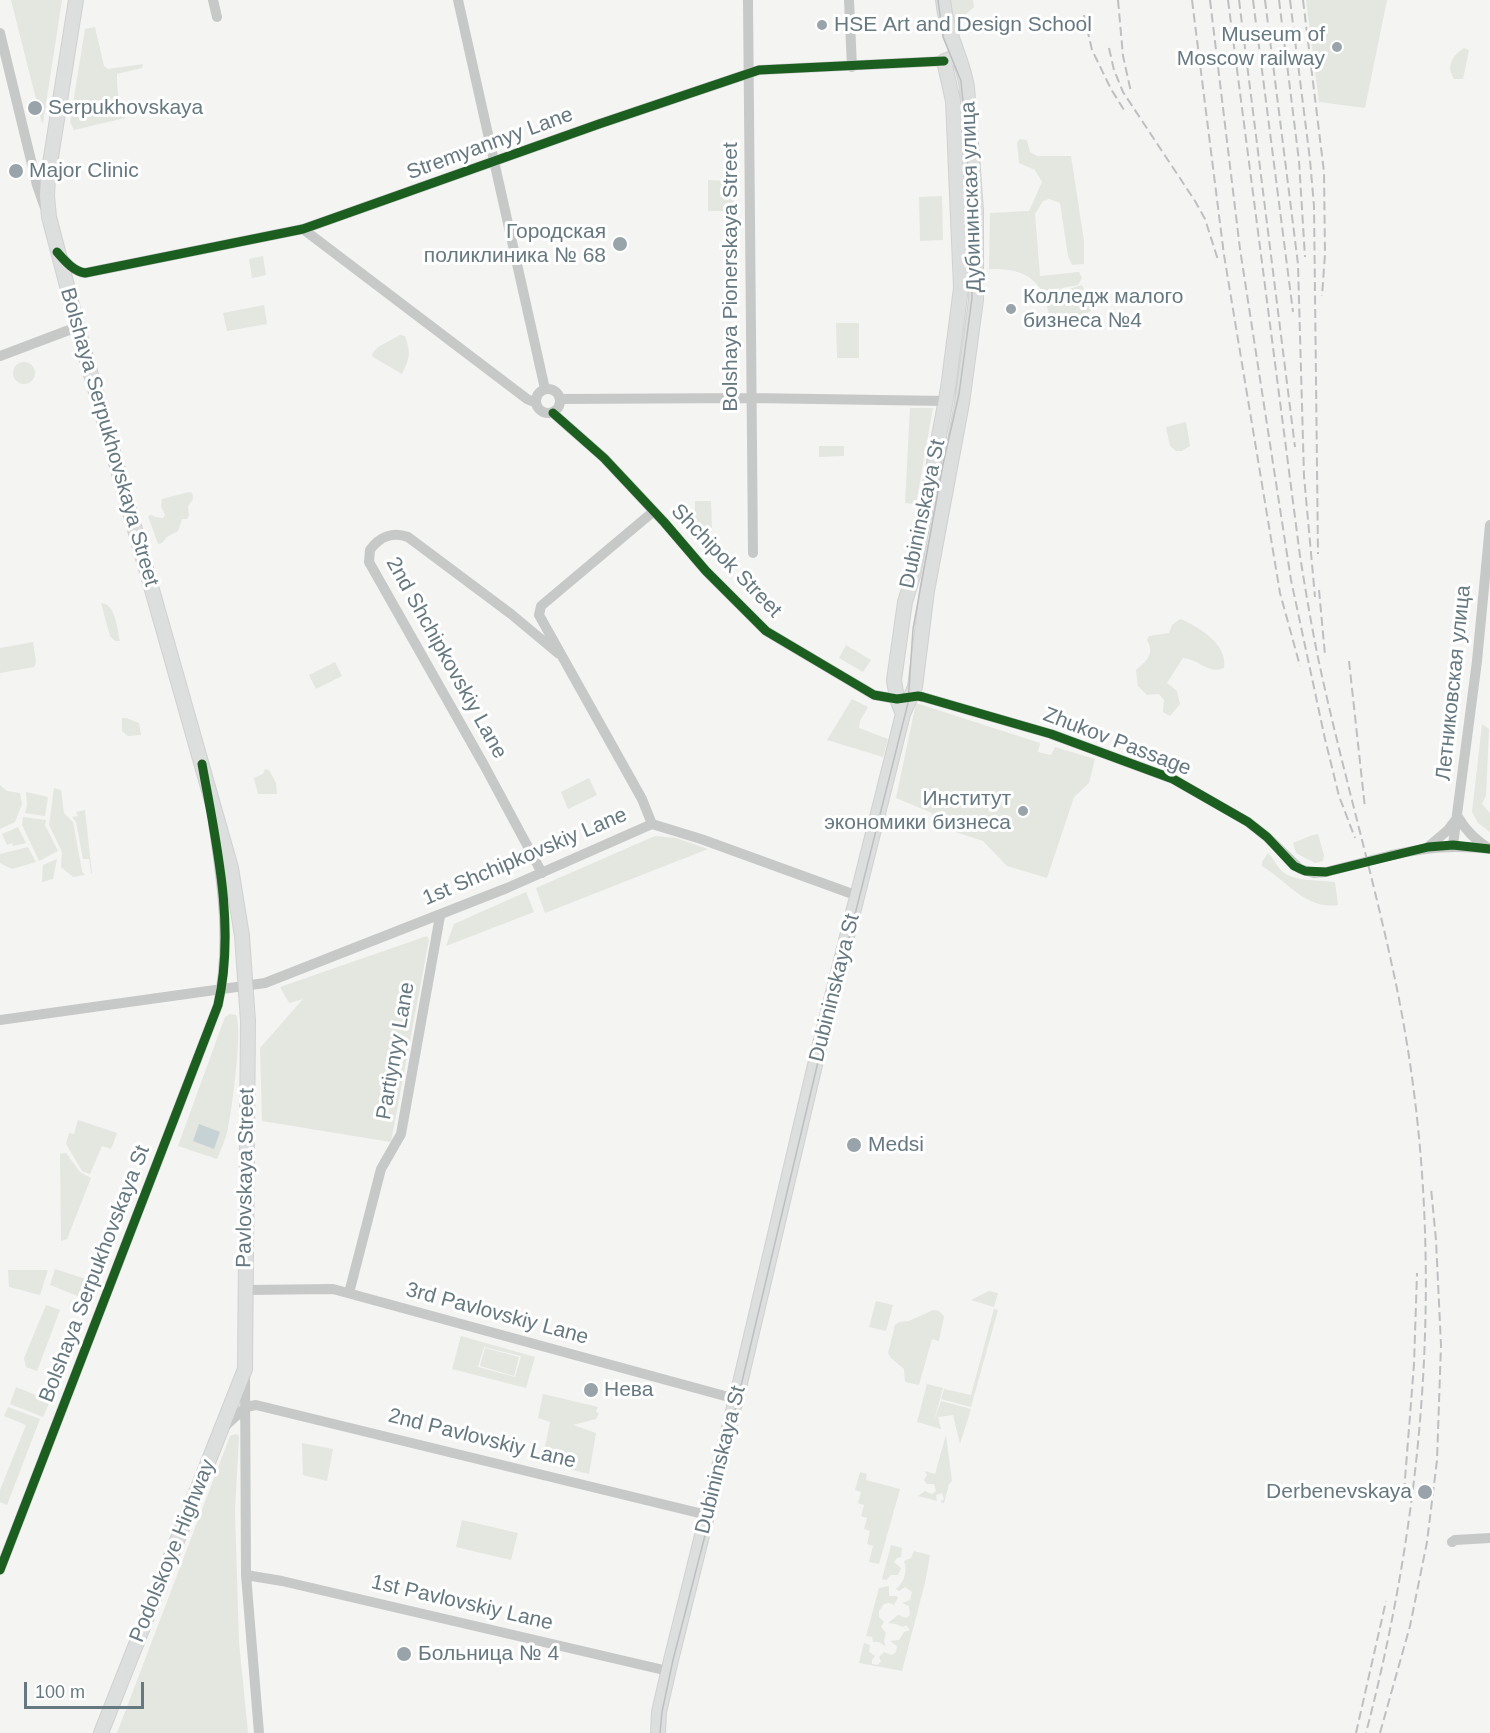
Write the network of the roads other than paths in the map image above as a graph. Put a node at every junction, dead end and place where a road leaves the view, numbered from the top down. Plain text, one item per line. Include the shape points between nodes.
1 (76, 0) edge
2 (213, 0) edge
3 (458, 0) edge
4 (748, 0) edge
5 (849, 0) edge
6 (944, 0) edge
7 (217, 17) dead end
8 (0, 33) edge
9 (958, 56) junction
10 (944, 61) junction
11 (852, 66) junction
12 (749, 72) junction
13 (495, 161) junction
14 (49, 216) junction
15 (303, 229) junction
16 (57, 252) junction
17 (77, 327) junction
18 (0, 356) edge
19 (545, 389) junction
20 (751, 398) junction
21 (561, 399) junction
22 (946, 401) junction
23 (536, 403) junction
24 (553, 413) junction
25 (654, 512) junction
26 (1490, 525) edge
27 (753, 553) dead end
28 (539, 611) junction
29 (511, 614) junction
30 (560, 654) junction
31 (915, 696) junction
32 (897, 699) junction
33 (903, 714) junction
34 (202, 764) junction
35 (1458, 816) junction
36 (652, 824) junction
37 (1453, 845) junction
38 (1428, 847) junction
39 (1489, 849) edge
40 (542, 873) junction
41 (858, 896) junction
42 (440, 916) junction
43 (245, 987) junction
44 (221, 990) junction
45 (0, 1020) edge
46 (245, 1290) junction
47 (349, 1293) junction
48 (245, 1369) junction
49 (736, 1399) junction
50 (246, 1407) junction
51 (221, 1430) junction
52 (245, 1436) junction
53 (707, 1515) junction
54 (1490, 1539) edge
55 (1452, 1542) dead end
56 (0, 1570) edge
57 (246, 1575) junction
58 (668, 1671) junction
59 (101, 1733) edge
60 (259, 1733) edge
61 (657, 1733) edge

1 - 14 main road, Bolshaya Serpukhovskaya Street via 48,176
2 - 7 street
3 - 13 street
4 - 12 street, Bolshaya Pionerskaya Street
5 - 11 street
6 - 9 main road, Дубининская улица
8 - 14 street via 37,184
9 - 10 main road
9 - 31 main road, Дубининская улица via 968,94 976,211 976,300 962,403 930,577
10 - 11 street, Stremyannyy Lane
10 - 22 main road, Dubininskaya St via 954,112 961,288
11 - 12 street, Stremyannyy Lane
12 - 13 street, Stremyannyy Lane
12 - 20 street, Bolshaya Pionerskaya Street
13 - 15 street, Stremyannyy Lane
13 - 19 street
14 - 16 main road, Bolshaya Serpukhovskaya Street
15 - 16 street, Stremyannyy Lane via 85,273 70,266
15 - 23 street
16 - 17 main road, Bolshaya Serpukhovskaya Street
17 - 18 street
17 - 34 main road, Bolshaya Serpukhovskaya Street
19 - 21 street via 557,392
19 - 23 street
20 - 21 street
20 - 22 street
20 - 27 street, Bolshaya Pionerskaya Street
21 - 24 street
22 - 32 main road, Dubininskaya St via 905,602 894,680
23 - 24 street via 542,412
24 - 25 street, Shchipok Street via 592,446
25 - 28 street
25 - 32 street, Shchipok Street via 766,631 873,695
26 - 35 street, Летниковская улица
28 - 29 street
28 - 30 street, 1st Shchipkovskiy Lane
29 - 30 street, 2nd Shchipkovskiy Lane
29 - 40 street, 2nd Shchipkovskiy Lane via 408,537 387,536 370,550 369,562
30 - 36 street, 1st Shchipkovskiy Lane via 642,799
31 - 32 street
31 - 33 main road, Дубининская улица
31 - 38 street, bridge via 1051,734 1173,779 1248,822 1299,869 1326,872
32 - 33 main road, Dubininskaya St
33 - 41 main road, Dubininskaya St
34 - 43 main road, Bolshaya Serpukhovskaya Street via 231,868
34 - 44 street, Bolshaya Serpukhovskaya Street via 222,889
35 - 37 street, Летниковская улица
35 - 38 street
35 - 39 street via 1469,833
36 - 40 street, 1st Shchipkovskiy Lane
36 - 41 street
37 - 38 street
37 - 39 street
40 - 42 street, 1st Shchipkovskiy Lane
41 - 49 main road, Dubininskaya St
42 - 43 street, 1st Shchipkovskiy Lane via 265,983
42 - 47 street, Partiynyy Lane via 401,1134 381,1169
43 - 44 street, 1st Shchipkovskiy Lane
43 - 46 main road, Pavlovskaya Street
44 - 45 street, 1st Shchipkovskiy Lane
44 - 56 street, Bolshaya Serpukhovskaya St
46 - 47 street, 3rd Pavlovskiy Lane via 333,1289
46 - 48 main road, Pavlovskaya Street
47 - 49 street, 3rd Pavlovskiy Lane
48 - 50 street
48 - 51 main road, Podolskoye Highway
49 - 53 main road, Dubininskaya St
50 - 51 street
50 - 52 street
50 - 53 street, 2nd Pavlovskiy Lane via 256,1405
51 - 52 street via 238,1427
51 - 59 main road, Podolskoye Highway
52 - 57 street
53 - 58 main road, Dubininskaya St
54 - 55 street
57 - 58 street, 1st Pavlovskiy Lane
57 - 60 street
58 - 61 main road, Dubininskaya St

